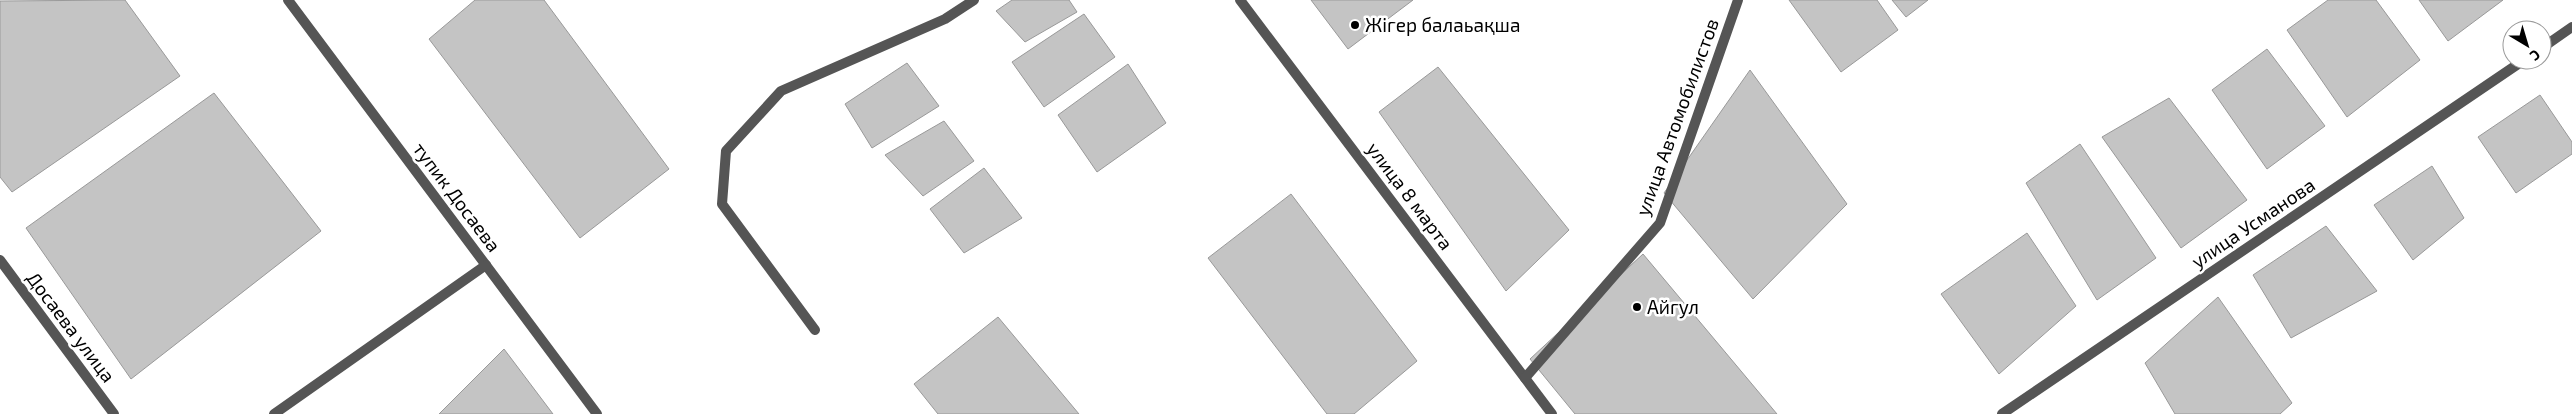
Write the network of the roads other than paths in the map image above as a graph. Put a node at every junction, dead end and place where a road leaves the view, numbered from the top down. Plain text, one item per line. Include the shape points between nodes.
1 (288, 0) edge
2 (974, 0) edge
3 (1240, 0) edge
4 (1738, 0) edge
5 (2572, 27) edge
6 (2552, 41) edge
7 (2509, 70) edge
8 (0, 260) edge
9 (486, 265) junction
10 (815, 330) dead end
11 (1525, 378) junction
12 (114, 414) edge
13 (274, 414) edge
14 (597, 414) edge
15 (1552, 414) edge
16 (2002, 414) edge

1 - 9 street, тупик Досаева
2 - 10 street via 945,19 781,91 726,151 722,204
3 - 11 street, улица 8 марта
4 - 11 street, улица Автомобилистов via 1660,223
5 - 6 street
7 - 16 street, улица Усманова
8 - 12 street, Досаева улица
9 - 13 street
9 - 14 street, тупик Досаева
11 - 15 street, улица 8 марта

